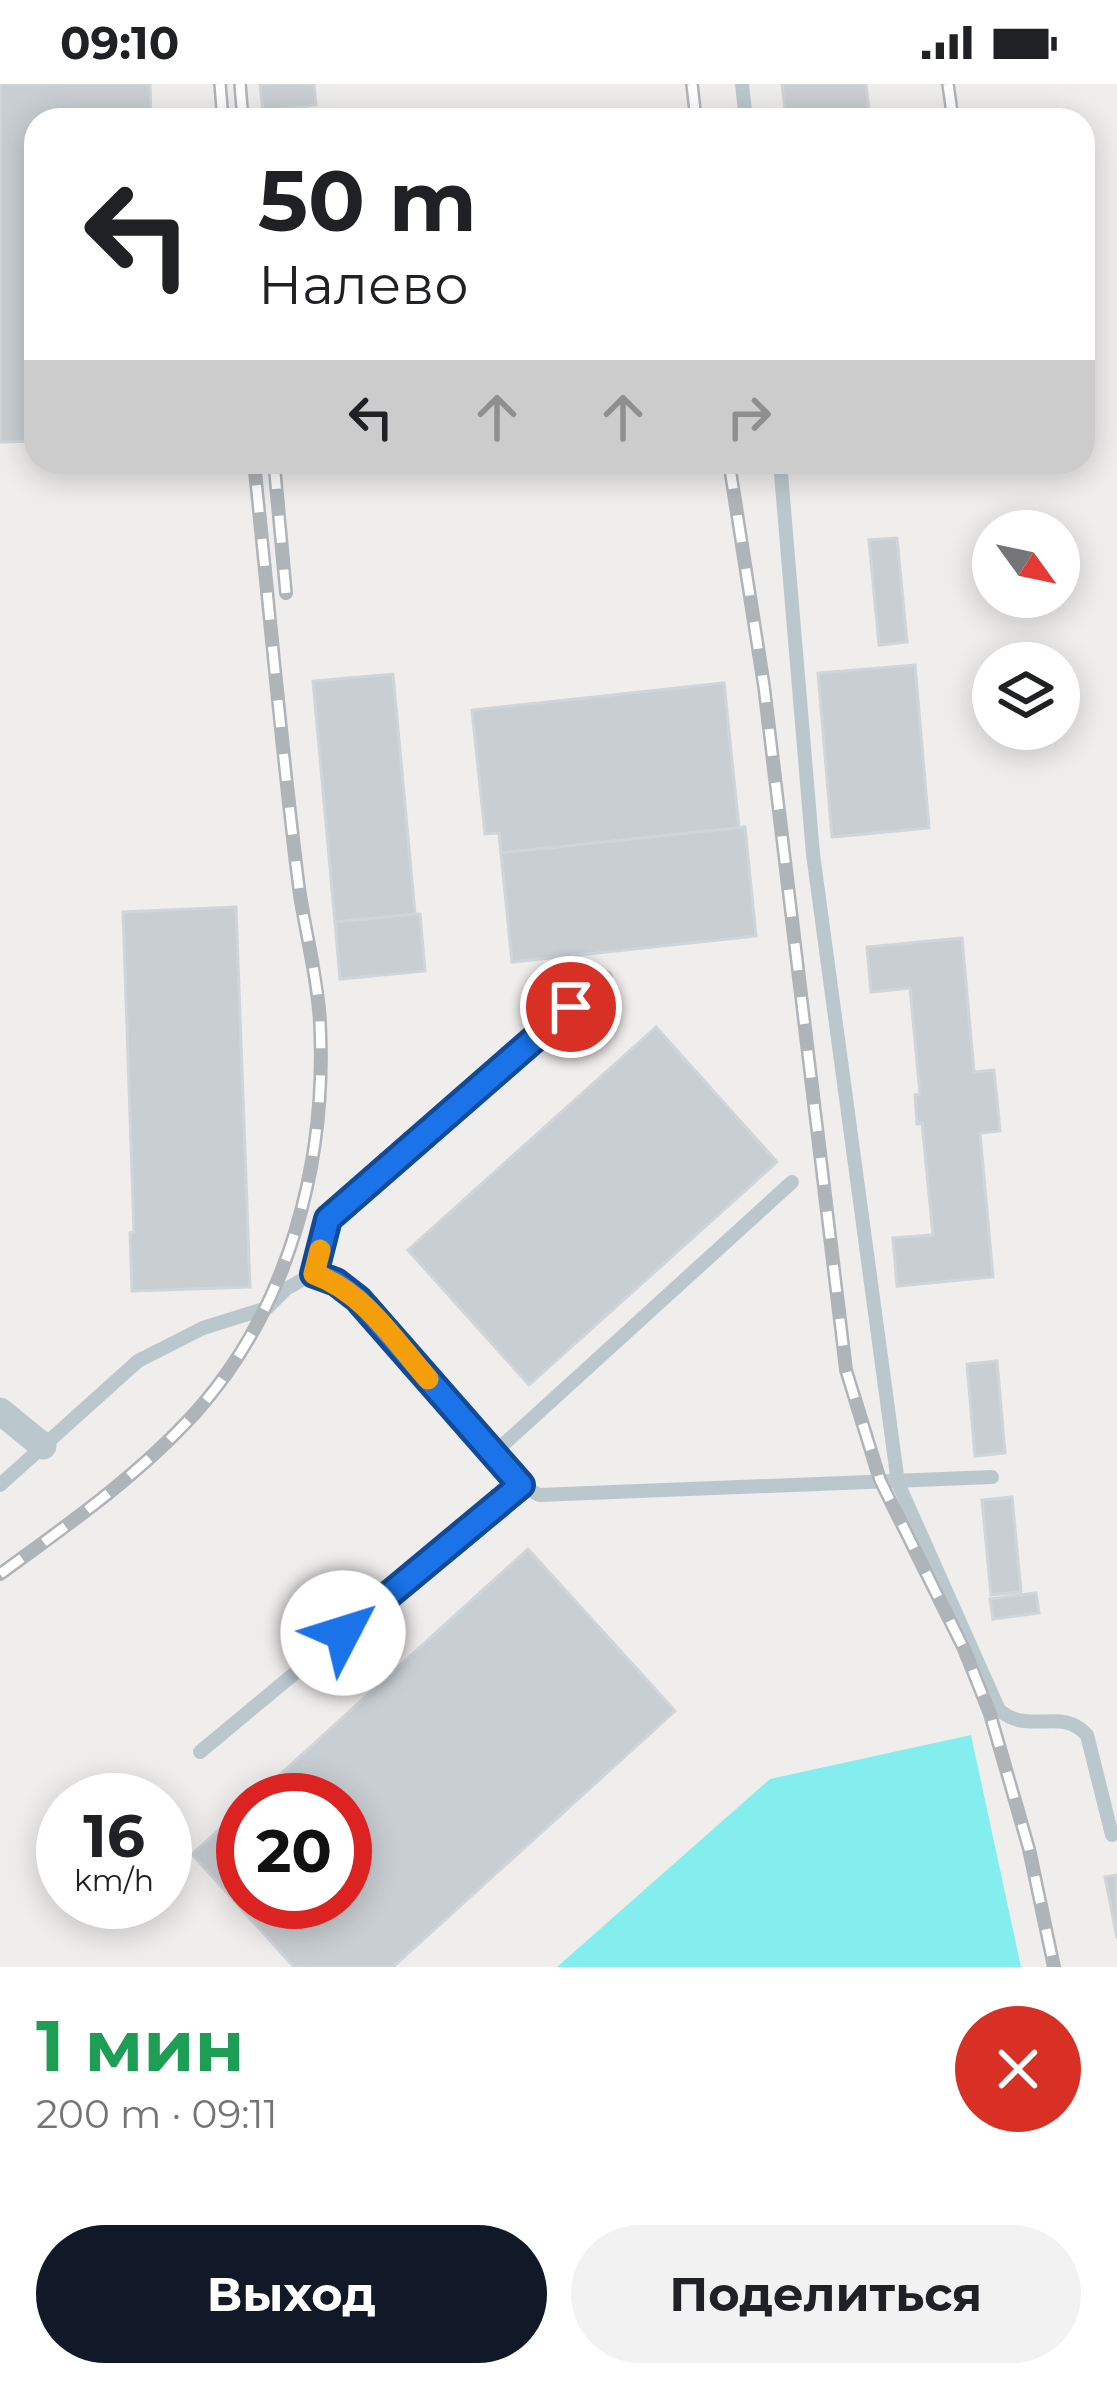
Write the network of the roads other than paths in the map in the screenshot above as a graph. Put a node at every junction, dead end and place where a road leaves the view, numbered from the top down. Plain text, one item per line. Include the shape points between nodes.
1 (781, 474) edge
2 (606, 977) dead end
3 (792, 1183) dead end
4 (314, 1274) junction
5 (0, 1411) edge
6 (43, 1446) junction
7 (493, 1454) junction
8 (992, 1478) dead end
9 (898, 1483) junction
10 (0, 1485) edge
11 (521, 1485) junction
12 (200, 1752) dead end
13 (1112, 1835) dead end

1 - 9 lane via 813,854
2 - 4 lane via 328,1219
3 - 7 lane
4 - 6 lane via 267,1308 203,1328 139,1361
4 - 7 lane via 358,1299
5 - 6 street
6 - 10 lane
7 - 11 lane
8 - 9 lane
9 - 11 lane via 539,1495
9 - 13 lane via 999,1710 1022,1724 1065,1720 1087,1735
11 - 12 lane

